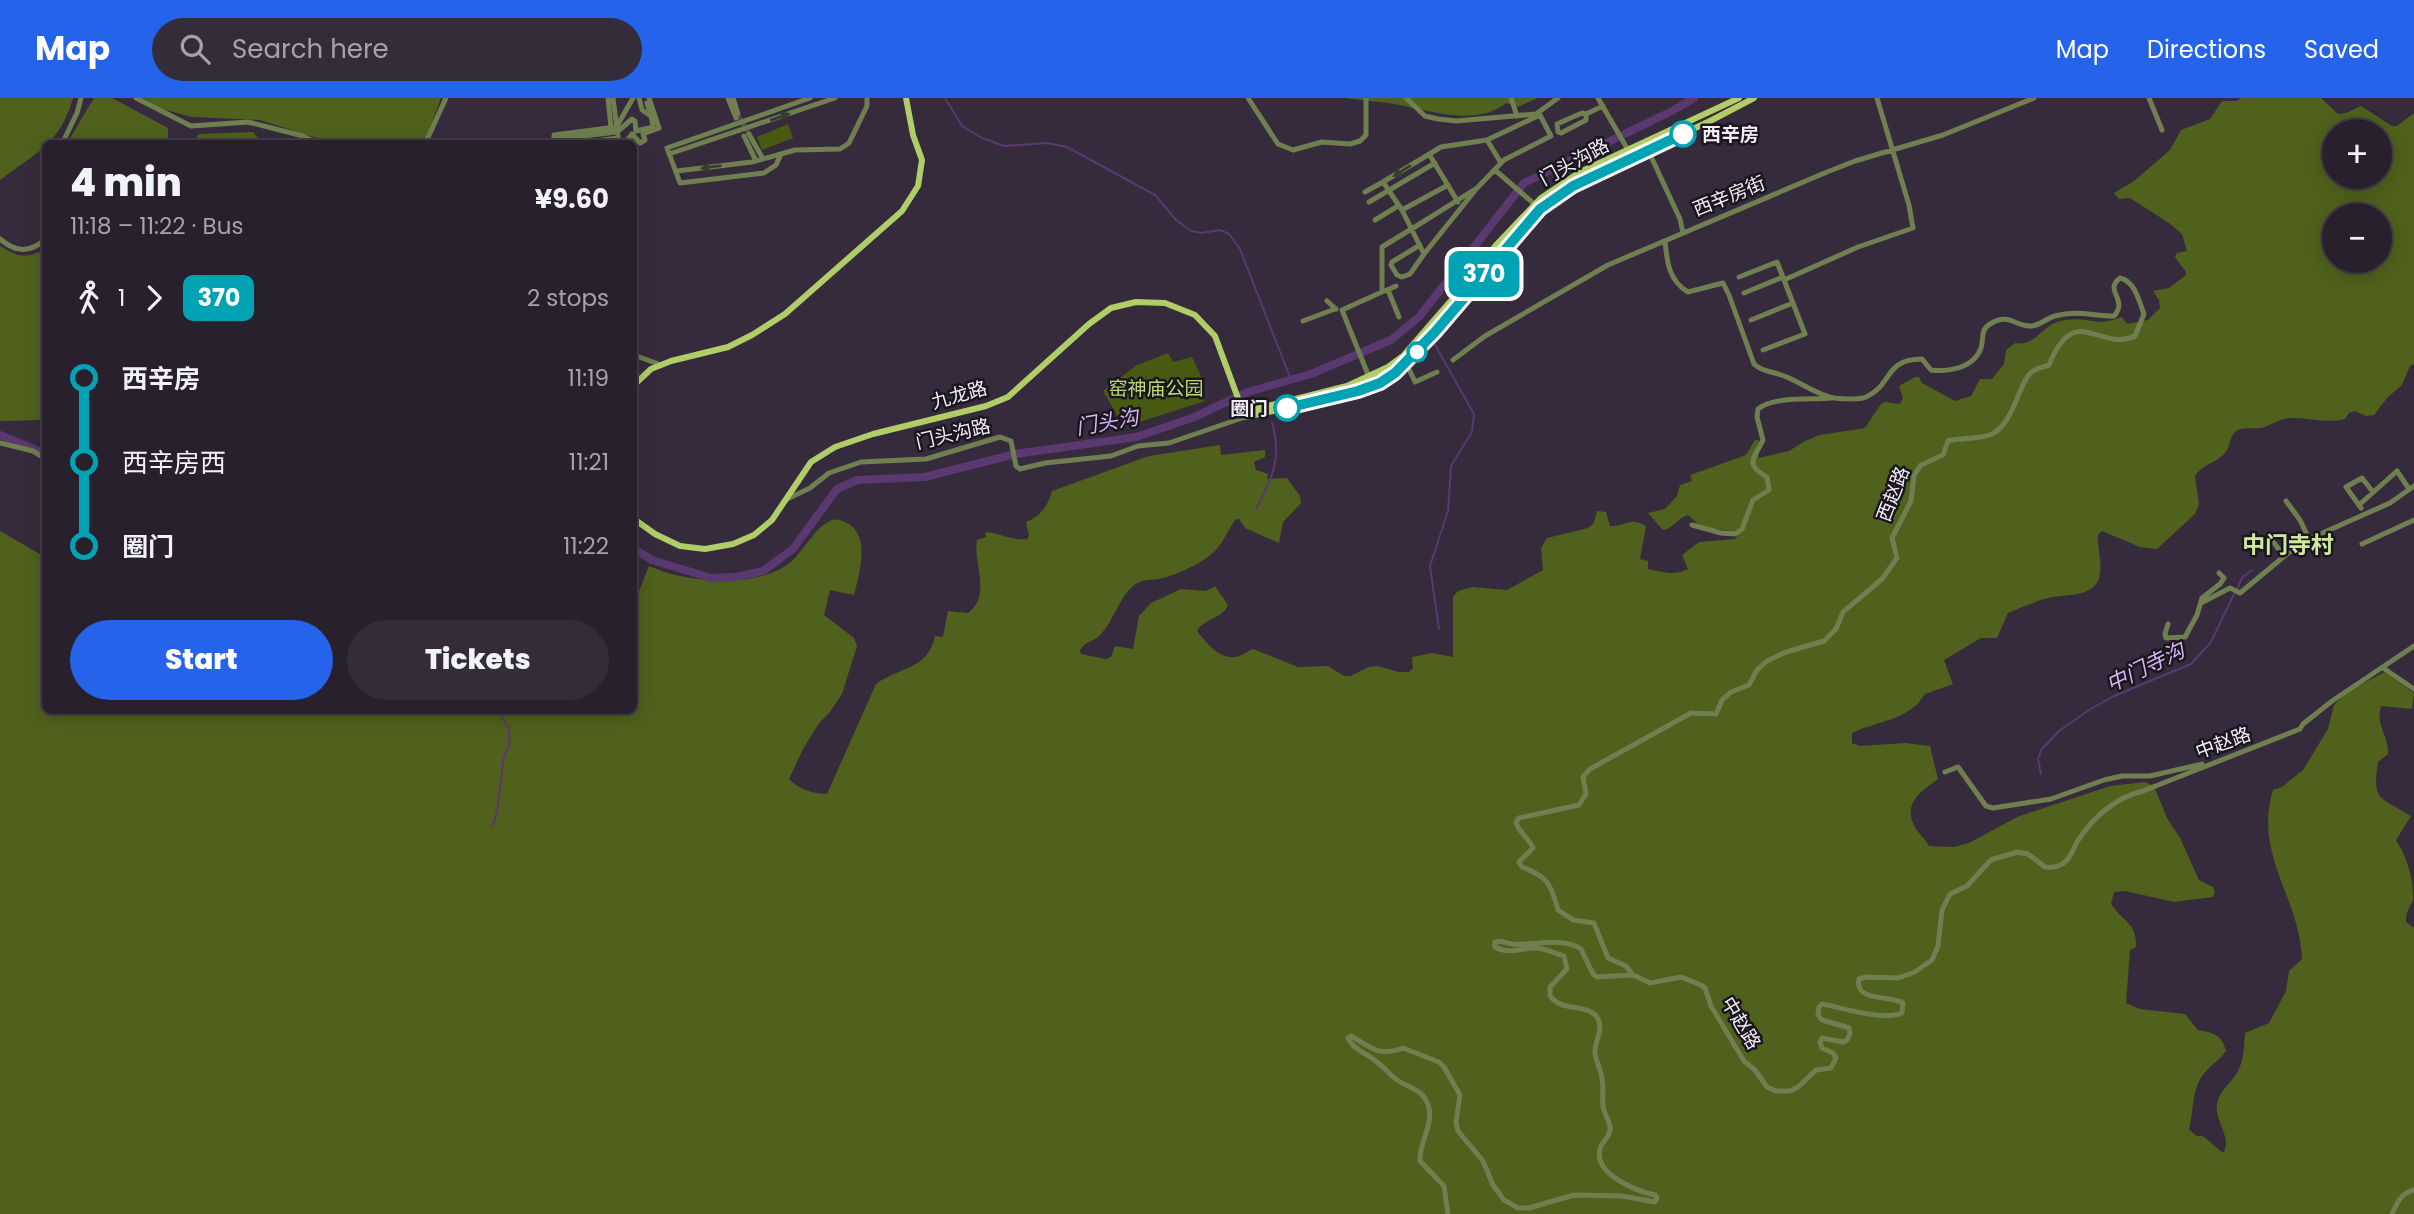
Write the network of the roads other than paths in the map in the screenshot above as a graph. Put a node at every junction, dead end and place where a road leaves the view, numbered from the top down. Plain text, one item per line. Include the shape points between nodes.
1 (81, 98) edge
2 (136, 98) edge
3 (446, 98) edge
4 (611, 98) edge
5 (633, 98) edge
6 (639, 98) edge
7 (648, 98) edge
8 (731, 98) edge
9 (810, 98) edge
10 (835, 98) edge
11 (867, 98) edge
12 (905, 98) edge
13 (1248, 98) edge
14 (1366, 98) edge
15 (1406, 98) edge
16 (1511, 98) edge
17 (1558, 98) edge
18 (1598, 98) edge
19 (1739, 98) edge
20 (1754, 98) edge
21 (1877, 98) edge
22 (2034, 98) edge
23 (2149, 98) edge
24 (2025, 100) edge
25 (790, 101) edge
26 (1603, 106) junction
27 (1586, 114) junction
28 (651, 116) junction
29 (1517, 116) junction
30 (738, 118) tunnel mouth
31 (2162, 131) dead end
32 (616, 134) edge
33 (64, 140) edge
34 (311, 140) edge
35 (427, 140) edge
36 (556, 140) edge
37 (590, 140) edge
38 (1487, 140) junction
39 (637, 141) edge
40 (1628, 150) junction
41 (1648, 150) junction
42 (1893, 150) junction
43 (781, 154) junction
44 (1429, 154) junction
45 (669, 155) junction
46 (763, 159) junction
47 (756, 160) junction
48 (1434, 163) junction
49 (1501, 163) junction
50 (1494, 170) junction
51 (677, 171) junction
52 (1383, 182) junction
53 (1448, 185) junction
54 (1477, 188) junction
55 (1388, 191) junction
56 (1365, 192) dead end
57 (1457, 200) junction
58 (1369, 202) dead end
59 (1537, 206) junction
60 (1400, 208) junction
61 (1462, 208) junction
62 (1375, 220) dead end
63 (1411, 229) junction
64 (1683, 233) junction
65 (0, 239) edge
66 (1665, 241) junction
67 (42, 242) edge
68 (1420, 246) junction
69 (1424, 254) junction
70 (1739, 277) dead end
71 (1783, 278) junction
72 (1396, 286) dead end
73 (1385, 291) junction
74 (1744, 293) dead end
75 (1327, 301) dead end
76 (1793, 303) junction
77 (1335, 309) junction
78 (1342, 310) junction
79 (1399, 317) dead end
80 (1751, 320) dead end
81 (1303, 321) dead end
82 (1763, 350) dead end
83 (637, 356) edge
84 (1405, 359) junction
85 (1453, 360) dead end
86 (661, 365) junction
87 (1437, 372) dead end
88 (1369, 377) junction
89 (637, 382) edge
90 (1832, 398) junction
91 (1244, 412) junction
92 (0, 443) edge
93 (42, 457) edge
94 (2412, 487) edge
95 (2373, 492) junction
96 (787, 499) junction
97 (2286, 500) dead end
98 (2359, 505) junction
99 (2365, 513) junction
100 (2414, 520) edge
101 (637, 521) edge
102 (1692, 525) dead end
103 (2268, 535) dead end
104 (2309, 539) junction
105 (2362, 544) dead end
106 (2284, 556) junction
107 (2219, 573) dead end
108 (2201, 603) junction
109 (2168, 624) dead end
110 (2414, 646) edge
111 (2382, 668) junction
112 (2414, 689) edge
113 (2216, 761) junction
114 (1945, 772) dead end
115 (1633, 975) junction
116 (2414, 1191) edge
117 (1448, 1214) edge
118 (2392, 1214) edge

1 - 33 street
2 - 34 street via 191,126 248,122
3 - 35 street
4 - 32 street
5 - 32 street
6 - 28 street via 642,110
7 - 28 street
7 - 39 street via 659,128
8 - 30 street
9 - 25 street
45 -> 10 street
11 - 43 street via 849,143 840,149
12 - 86 main road via 922,160 918,186 902,211 785,314 729,347
13 - 14 street via 1278,144 1293,150 1322,142 1360,141 1366,135
15 - 29 street via 1425,116 1438,120
16 - 29 street
17 - 29 street via 1536,114
18 - 26 street
19 - 40 main road, 门头沟路
20 - 41 main road, 门头沟路
21 - 42 street
22 - 24 street, 西辛房街
23 - 31 street
24 - 42 street, 西辛房街
25 - 45 street via 667,148
26 - 27 street
26 - 40 street
27 - 27 street via 1557,124 1558,132 1586,120
28 - 32 street via 653,127 636,131 632,119
32 - 36 street via 554,135
32 - 37 street
38 - 44 street via 1452,144
38 - 49 street
38 - 49 street via 1540,116 1552,136
40 - 41 main road, 门头沟路
40 - 59 main road, 门头沟路
41 - 64 street
42 - 64 street, 西辛房街 via 1827,172
42 - 71 street via 1913,228
43 - 46 street
43 - 51 street via 776,165 764,173 680,183
44 - 48 street
44 -> 52 street
45 - 51 street
46 - 47 street
46 - 47 street via 747,135
47 -> 51 street
48 - 53 street
48 - 55 street
49 - 50 street
50 - 54 street
50 - 59 street
52 - 55 street
52 - 56 street
53 - 57 street
53 - 60 street
54 - 57 street
54 - 61 street
55 - 58 street
55 - 60 street
57 - 61 street
57 - 63 street
59 - 84 main road, 门头沟路 via 1435,332
60 - 62 street
60 - 63 street
61 - 69 street
63 - 68 street
63 - 73 street via 1382,247
64 - 66 street, 西辛房街
65 - 67 street via 20,250 30,250
66 - 85 street, 西辛房街 via 1590,275 1485,336
66 - 90 street, 西赵路 via 1675,284 1688,292 1723,284 1754,364
68 - 69 street
68 - 69 street via 1391,265 1402,277 1410,274
70 - 71 street via 1777,262
71 - 74 street
71 - 76 street
72 - 73 street
73 - 78 street
73 - 79 street
75 - 77 street
76 - 80 street
76 - 82 street via 1805,334
77 - 78 street
77 - 81 street
78 - 88 street
83 - 86 street
84 - 87 street via 1415,382
84 - 88 main road, 门头沟路
84 - 91 main road, 门头沟路 via 1395,373 1358,391
86 - 89 main road
88 - 91 main road, 门头沟路
90 - 102 street via 1763,404 1757,417 1763,440 1752,463 1768,477 1769,490 1753,500 1742,529 1735,534
90 - 115 street, 西赵路 via 1864,398 1881,388 1898,364 1914,359 1922,359 1931,370 1961,368 1981,349 1988,325 2004,318 2033,326 2080,312 2114,316 2120,303 2113,287 2120,278 2131,284 2144,314 2135,336 2127,340 2085,331 2062,340 2049,365 2026,378 2000,428 1948,441 1942,455 1921,465 1912,484 1911,501 1892,538 1897,558 1894,565 1843,612 1825,641 1767,661 1749,685 1722,700 1716,714 1692,713 1590,769 1583,778 1586,794 1579,805 1519,818 1517,827 1533,848 1519,862 1522,867 1552,887 1558,911 1573,920 1594,923 1608,958 1626,966
91 - 96 street, 门头沟路 via 1169,443 1020,469 1011,441 1000,437 926,459 861,462 829,473
91 - 96 main road, 九龙路 via 1214,336 1195,315 1165,303 1136,302 1111,308 1089,324 1008,397 835,447 811,462
92 - 93 street
94 - 95 street via 2397,471
94 - 99 street
95 - 98 street
95 - 98 street via 2362,478 2346,487
96 - 101 main road, 九龙路 via 754,535 705,549 680,546
97 - 104 street
98 - 99 street
99 - 104 street
100 - 105 street
103 - 106 street
104 - 106 street
106 - 108 street via 2240,593 2230,588
107 - 108 street via 2224,578
108 - 109 street via 2185,637 2166,638
110 - 111 street, 中赵路
111 - 112 street
111 - 113 street, 中赵路 via 2300,729
113 - 114 street via 2150,776 2122,776 2051,799 1993,808 1986,806 1958,767
113 - 115 street, 中赵路 via 2110,806 2059,866 2045,867 2017,852 1984,865 1968,886 1950,894 1942,909 1932,960 1898,978 1859,979 1860,990 1867,995 1903,1003 1902,1013 1882,1015 1819,1006 1822,1020 1849,1028 1850,1034 1843,1042 1822,1038 1822,1048 1836,1058 1834,1064 1816,1070 1790,1091 1767,1087 1744,1061 1701,985 1681,977 1650,983
115 - 117 street, 中赵路 via 1597,977 1581,949 1569,943 1495,942 1502,950 1537,948 1564,956 1567,969 1550,987 1550,995 1558,1004 1591,1012 1600,1029 1595,1055 1610,1127 1601,1146 1601,1162 1607,1173 1655,1195 1655,1202 1574,1195 1518,1208 1504,1200 1483,1160 1458,1131 1460,1095 1444,1067 1403,1048 1388,1054 1348,1038 1426,1099 1429,1125 1420,1161 1444,1186
116 - 118 street via 2398,1201

